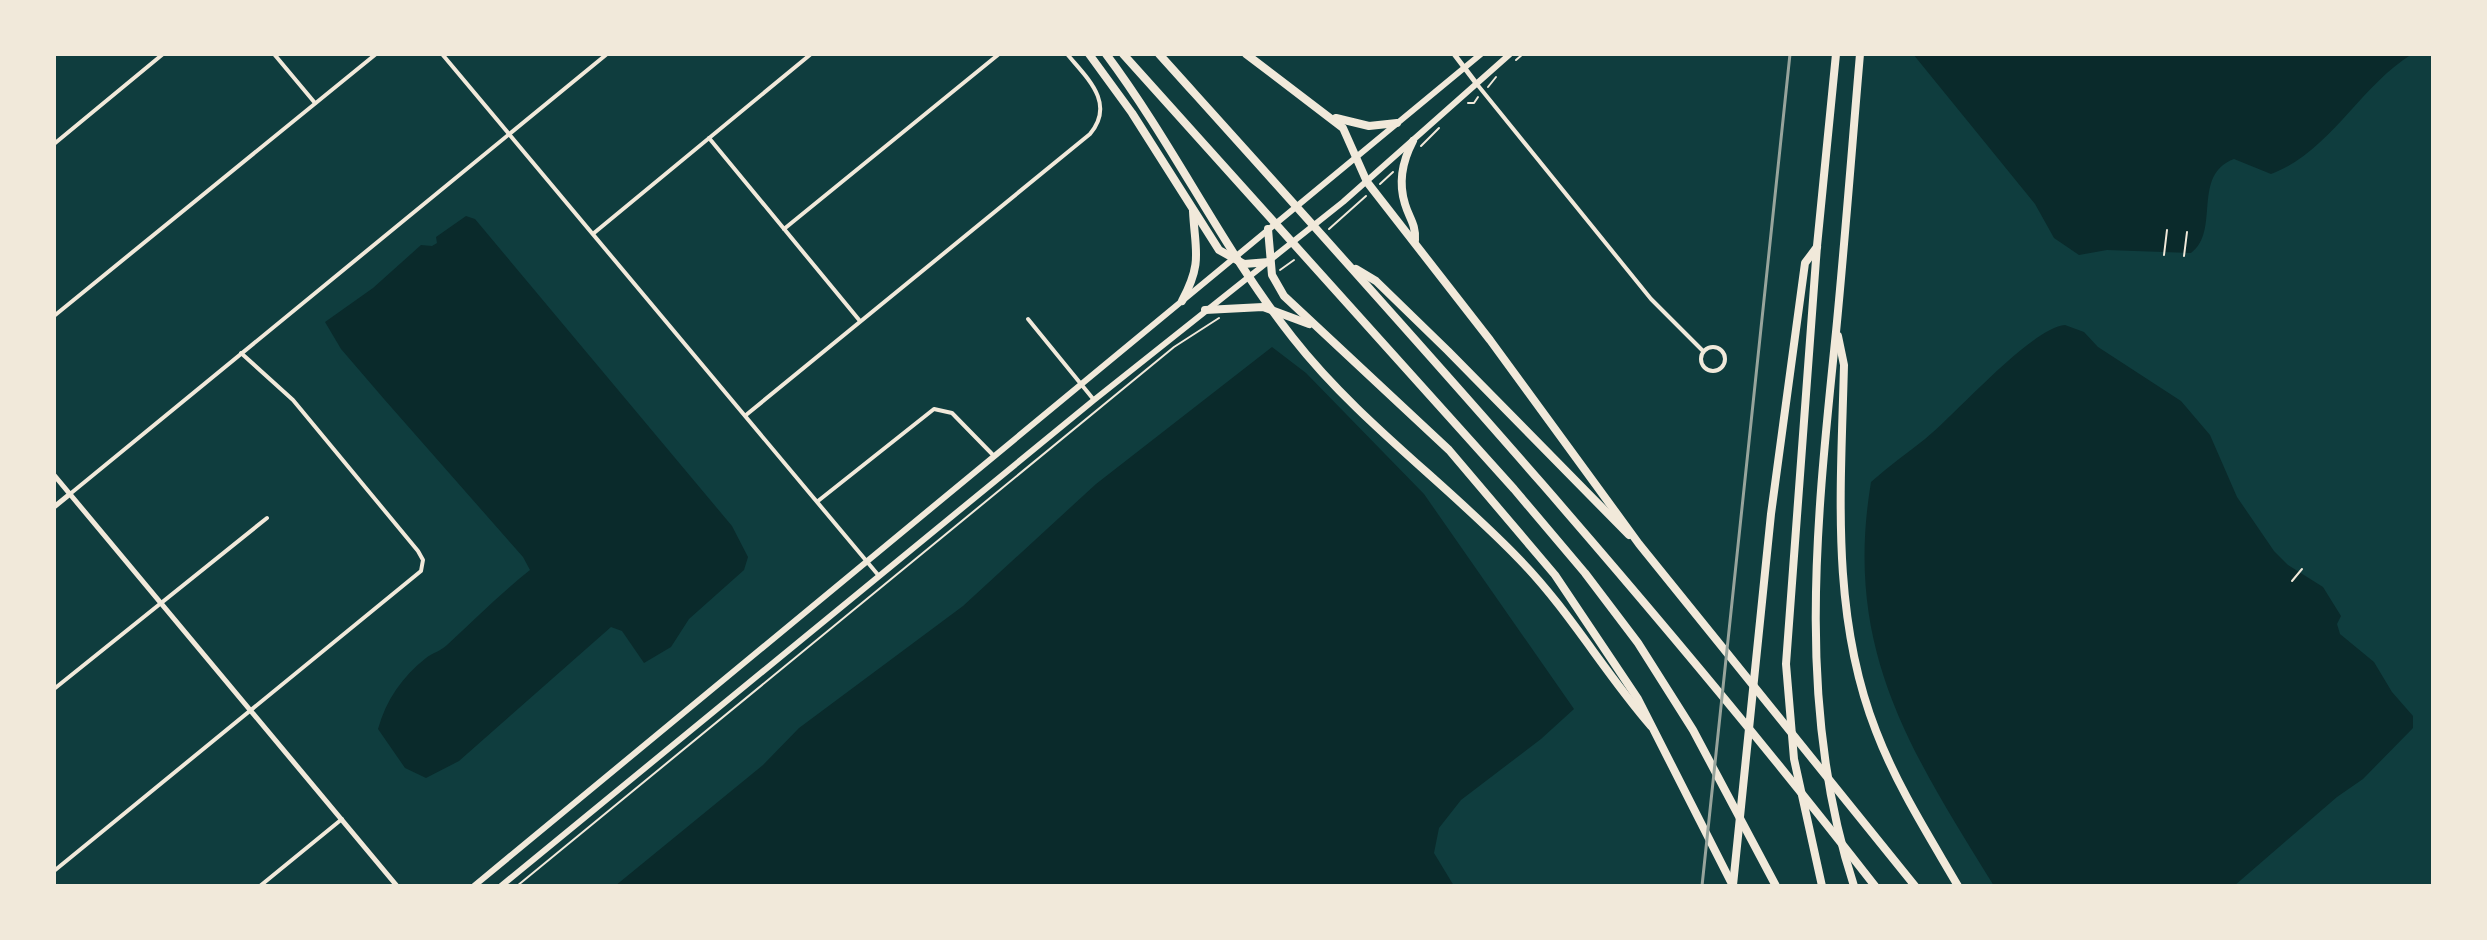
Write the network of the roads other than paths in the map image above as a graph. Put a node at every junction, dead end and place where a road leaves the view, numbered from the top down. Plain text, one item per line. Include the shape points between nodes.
1 (163, 54) edge
2 (274, 54) edge
3 (376, 54) edge
4 (442, 54) edge
5 (607, 54) edge
6 (811, 54) edge
7 (999, 54) edge
8 (1067, 54) edge
9 (1089, 54) edge
10 (1106, 54) edge
11 (1123, 54) edge
12 (1159, 54) edge
13 (1246, 54) edge
14 (1454, 54) edge
15 (1481, 54) edge
16 (1510, 54) edge
17 (1836, 54) edge
18 (1860, 54) edge
19 (1465, 68) junction
20 (1476, 83) junction
21 (315, 103) junction
22 (1331, 116) junction
23 (1397, 123) junction
24 (510, 133) junction
25 (709, 138) junction
26 (54, 144) edge
27 (1415, 146) junction
28 (1357, 157) junction
29 (1367, 182) junction
30 (1193, 210) junction
31 (784, 229) junction
32 (1268, 229) junction
33 (594, 233) junction
34 (1415, 241) junction
35 (1817, 246) junction
36 (1231, 259) junction
37 (1269, 262) junction
38 (1348, 264) junction
39 (1182, 301) junction
40 (1205, 310) junction
41 (54, 316) edge
42 (1028, 319) dead end
43 (860, 321) junction
44 (1836, 328) junction
45 (1319, 329) junction
46 (1703, 351) junction
47 (241, 353) junction
48 (1083, 386) junction
49 (1094, 400) junction
50 (746, 415) junction
51 (995, 458) junction
52 (1006, 471) junction
53 (54, 475) edge
54 (70, 494) junction
55 (817, 501) junction
56 (54, 507) edge
57 (267, 518) dead end
58 (1639, 544) junction
59 (868, 563) junction
60 (879, 576) junction
61 (161, 603) junction
62 (54, 689) edge
63 (252, 711) junction
64 (1651, 726) junction
65 (342, 819) junction
66 (54, 871) edge
67 (260, 886) edge
68 (397, 886) edge
69 (474, 886) edge
70 (501, 886) edge
71 (1733, 886) edge
72 (1776, 886) edge
73 (1822, 886) edge
74 (1854, 886) edge
75 (1875, 886) edge
76 (1915, 886) edge
77 (1958, 886) edge

1 - 26 street
2 - 21 street
3 - 21 street
4 - 24 street
5 - 24 street
6 - 25 street
7 - 31 street
8 - 43 street via 1094,86 1101,115 1086,138
9 - 30 highway
10 - 64 highway via 1299,346 1532,573
11 - 72 highway via 1585,573 1693,730
12 - 38 highway
13 - 22 highway
14 - 19 street
15 - 19 main road
16 - 20 main road
17 - 35 highway
18 - 44 highway
19 - 20 street
19 - 23 main road
20 - 27 main road
20 - 46 street via 1651,299
21 - 41 street
22 - 23 highway via 1361,125
22 - 28 highway via 1349,135
23 - 28 main road
24 - 33 street
24 - 47 street
25 - 31 street
25 - 33 street
27 - 29 main road
27 - 34 highway via 1403,168 1402,191 1416,226
28 - 29 highway
28 - 32 main road
29 - 34 highway
29 - 37 main road
30 - 36 highway
30 - 39 highway via 1199,256
31 - 43 street
32 - 36 main road
32 - 37 highway
33 - 50 street
34 - 58 highway
35 - 71 highway via 1805,263 1783,411
35 - 73 highway via 1786,664 1797,774
36 - 37 highway
36 - 39 main road
37 - 40 main road
37 - 45 highway via 1284,296
38 - 58 highway via 1376,281
38 - 75 highway via 1699,668
39 - 48 main road
40 - 45 highway via 1263,307
40 - 49 main road
42 - 48 street
43 - 50 street
44 - 74 highway via 1824,446 1815,656 1832,807
44 - 77 highway via 1844,365 1841,549 1851,649 1892,768
45 - 64 highway via 1433,434 1513,522 1594,629
46 - 46 street via 1706,369 1724,365 1722,350 1714,346
47 - 54 street
47 - 63 street via 293,400 418,551 423,564 414,579
48 - 49 street
48 - 51 main road
49 - 52 main road
50 - 55 street
51 - 52 main road
51 - 55 street via 966,425 942,409 922,415
51 - 59 main road
52 - 60 main road
53 - 54 street
54 - 56 street
54 - 61 street
55 - 59 street
57 - 61 street
58 - 76 highway
59 - 60 street
59 - 69 main road
60 - 70 main road
61 - 62 street
61 - 63 street
63 - 65 street
63 - 66 street
64 - 71 highway
65 - 67 street
65 - 68 street

